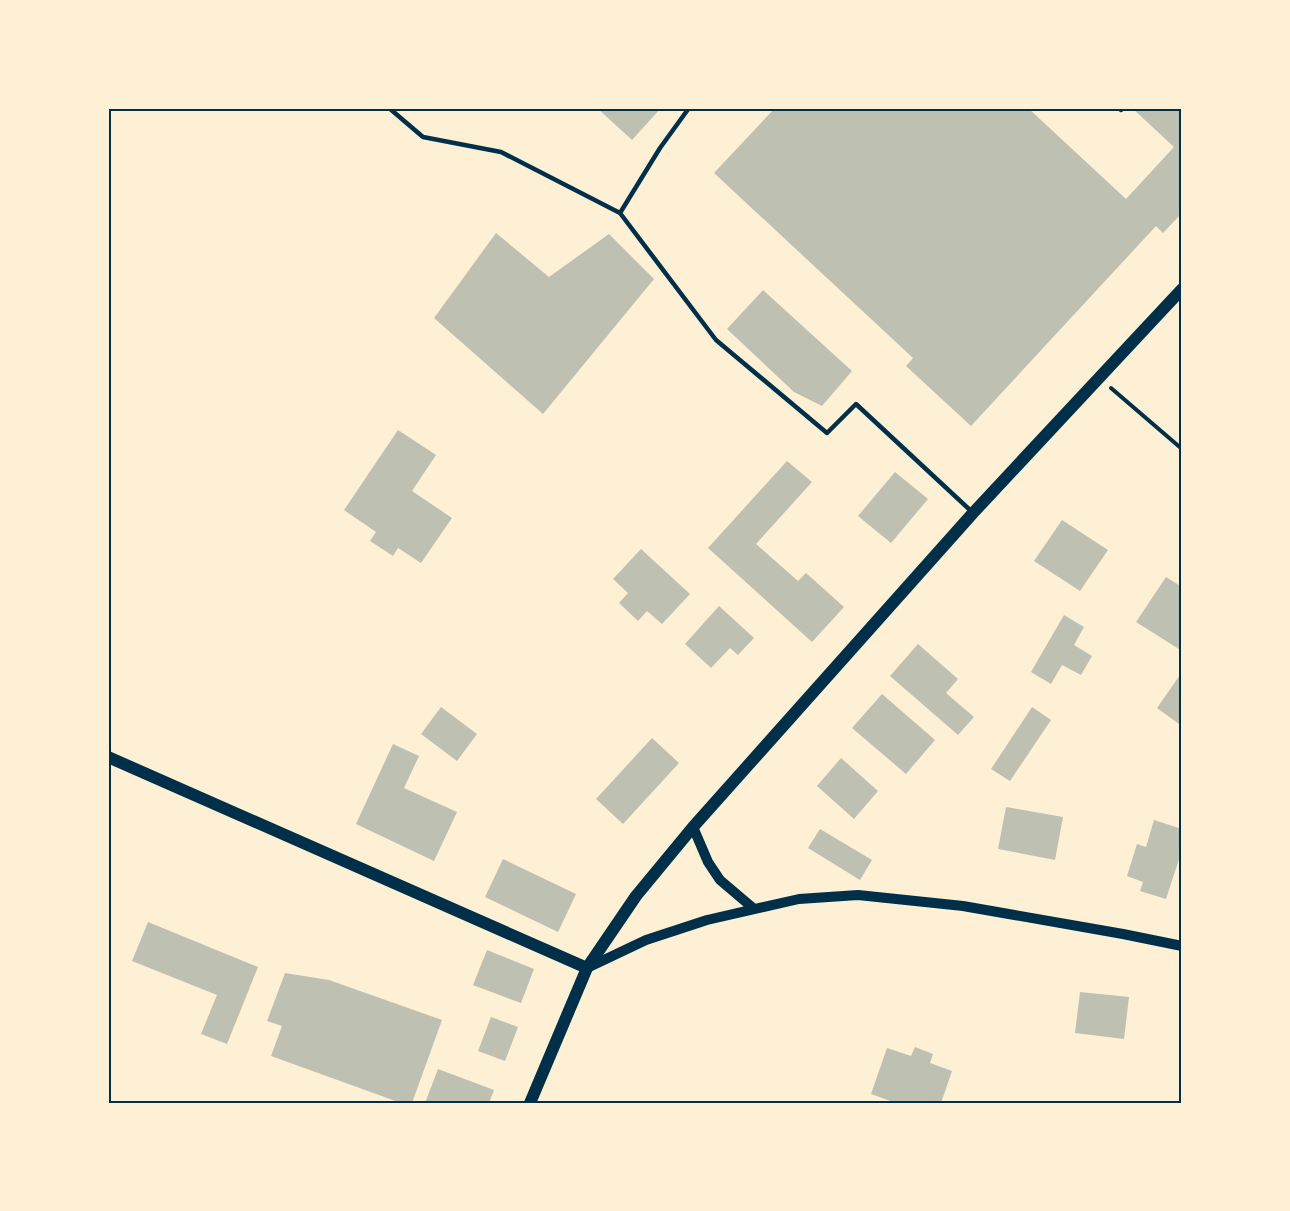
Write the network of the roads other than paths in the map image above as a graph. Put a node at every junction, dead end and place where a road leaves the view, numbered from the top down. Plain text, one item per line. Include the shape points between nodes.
1 (388, 108) edge
2 (689, 108) edge
3 (620, 213) junction
4 (1182, 289) edge
5 (973, 513) junction
6 (108, 757) edge
7 (693, 827) junction
8 (753, 908) junction
9 (1182, 946) edge
10 (587, 968) junction
11 (530, 1103) edge

1 - 3 lane via 423,137 501,152
2 - 3 lane
3 - 5 lane via 716,340 827,433 856,404
4 - 5 main road
5 - 7 main road
6 - 10 main road
7 - 8 street via 720,880
7 - 10 main road via 636,896
8 - 9 street via 798,899 858,896 963,906
8 - 10 street via 646,940
10 - 11 main road

